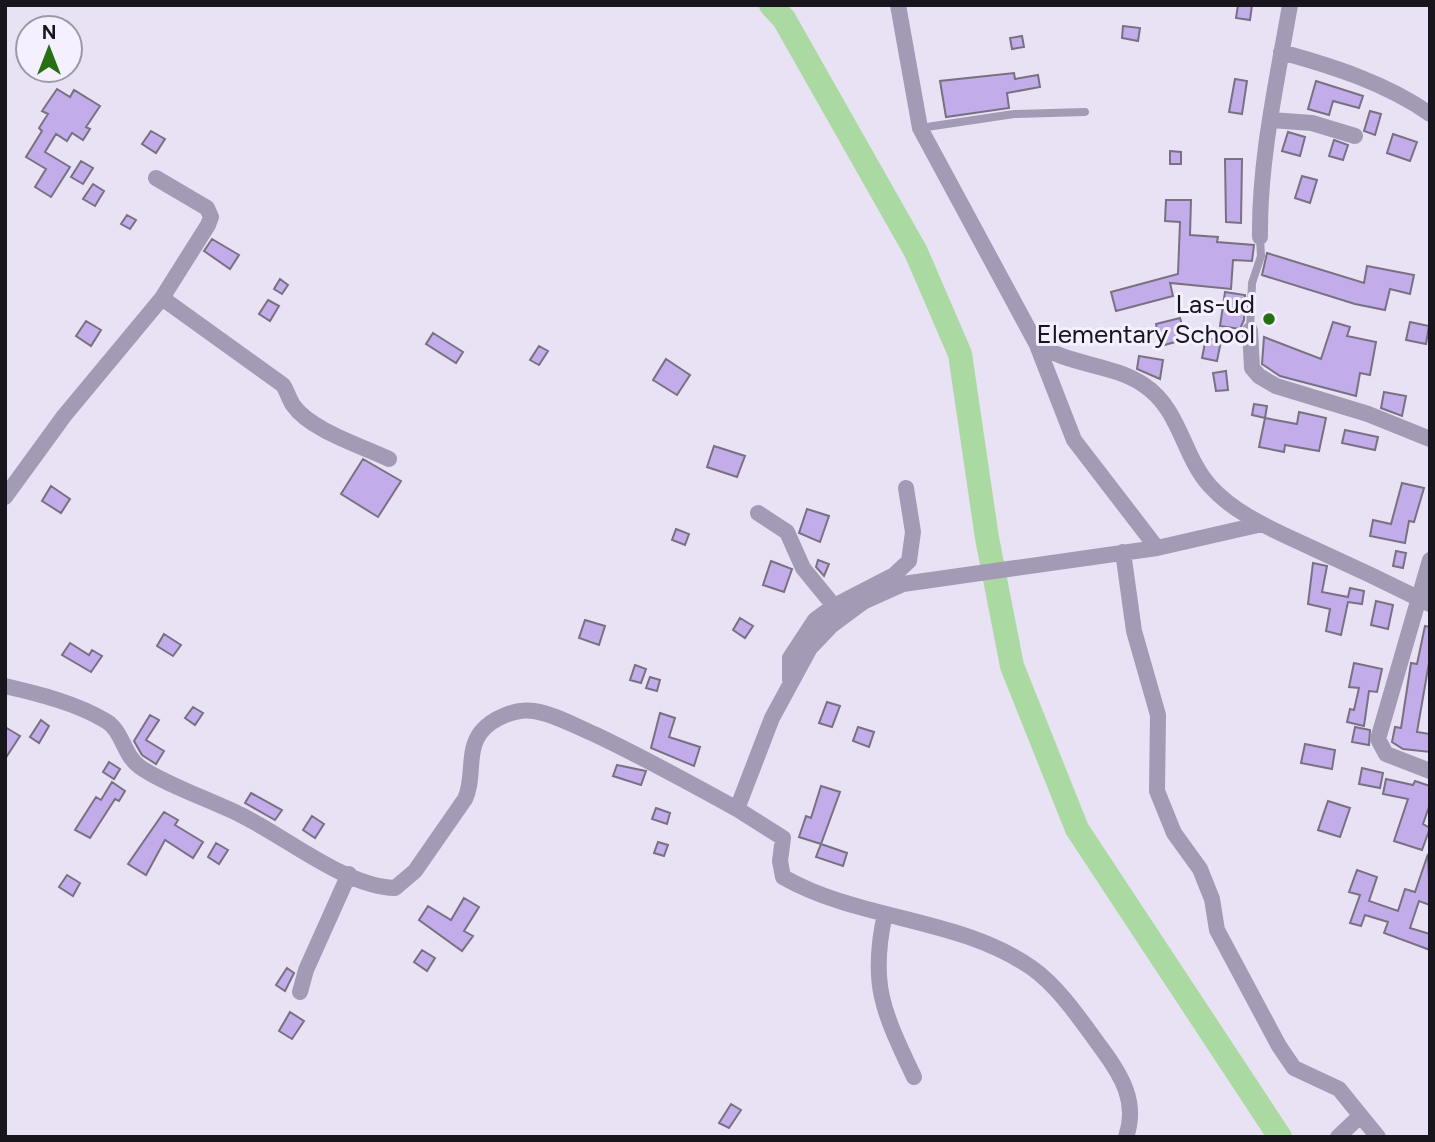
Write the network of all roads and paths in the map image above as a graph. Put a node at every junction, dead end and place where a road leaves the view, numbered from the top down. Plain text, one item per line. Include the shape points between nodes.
1 (898, 5) edge
2 (1290, 5) edge
3 (1281, 52) junction
4 (1085, 111) dead end
5 (1430, 114) edge
6 (1270, 120) junction
7 (920, 128) junction
8 (1354, 136) dead end
9 (156, 178) dead end
10 (1260, 237) joint
11 (162, 298) junction
12 (1250, 330) joint
13 (1036, 343) junction
14 (1430, 439) edge
15 (389, 459) dead end
16 (906, 488) dead end
17 (5, 497) edge
18 (758, 513) dead end
19 (1262, 524) junction
20 (1157, 548) junction
21 (1118, 553) junction
22 (1430, 560) edge
23 (1425, 601) edge
24 (834, 606) junction
25 (790, 682) junction
26 (5, 686) edge
27 (1430, 771) edge
28 (737, 809) junction
29 (349, 874) junction
30 (885, 914) junction
31 (300, 992) dead end
32 (914, 1077) dead end
33 (1359, 1117) junction
34 (1126, 1137) edge
35 (1338, 1137) edge
36 (1378, 1137) edge

1 - 7 street
2 - 3 street
3 - 5 street via 1388,89
3 - 6 street
4 - 7 lane via 1014,114
6 - 8 street via 1312,123
6 - 10 street
7 - 13 street
9 - 11 street via 207,208 211,218
10 - 12 lane
11 - 15 street via 283,384 292,404 304,415
11 - 17 street via 64,416
12 - 14 street via 1252,368 1259,376 1276,386
13 - 19 street via 1053,355 1108,369 1144,386 1179,425 1190,456 1210,486
13 - 20 street via 1074,440
16 - 24 street via 913,531 909,561 894,575
18 - 24 street via 787,532 803,568
19 - 20 street
19 - 23 street
20 - 21 street
21 - 25 street via 880,592 832,625 810,648
21 - 33 street via 1158,715 1157,790 1174,833 1200,869 1212,899 1217,930 1279,1046 1294,1068 1339,1088
22 - 23 street
23 - 27 street via 1378,745 1382,751
24 - 25 street via 815,620 796,646 790,659
25 - 28 street
26 - 29 street via 109,722 127,754 143,769 245,817
28 - 29 street via 567,722 534,711 516,711 481,731 465,799 407,881 383,888
28 - 30 street via 783,838 783,877
29 - 31 street
30 - 32 street via 878,947 878,984
30 - 34 street via 969,939 1034,970 1077,1015 1129,1094 1132,1115
33 - 35 street
33 - 36 street

